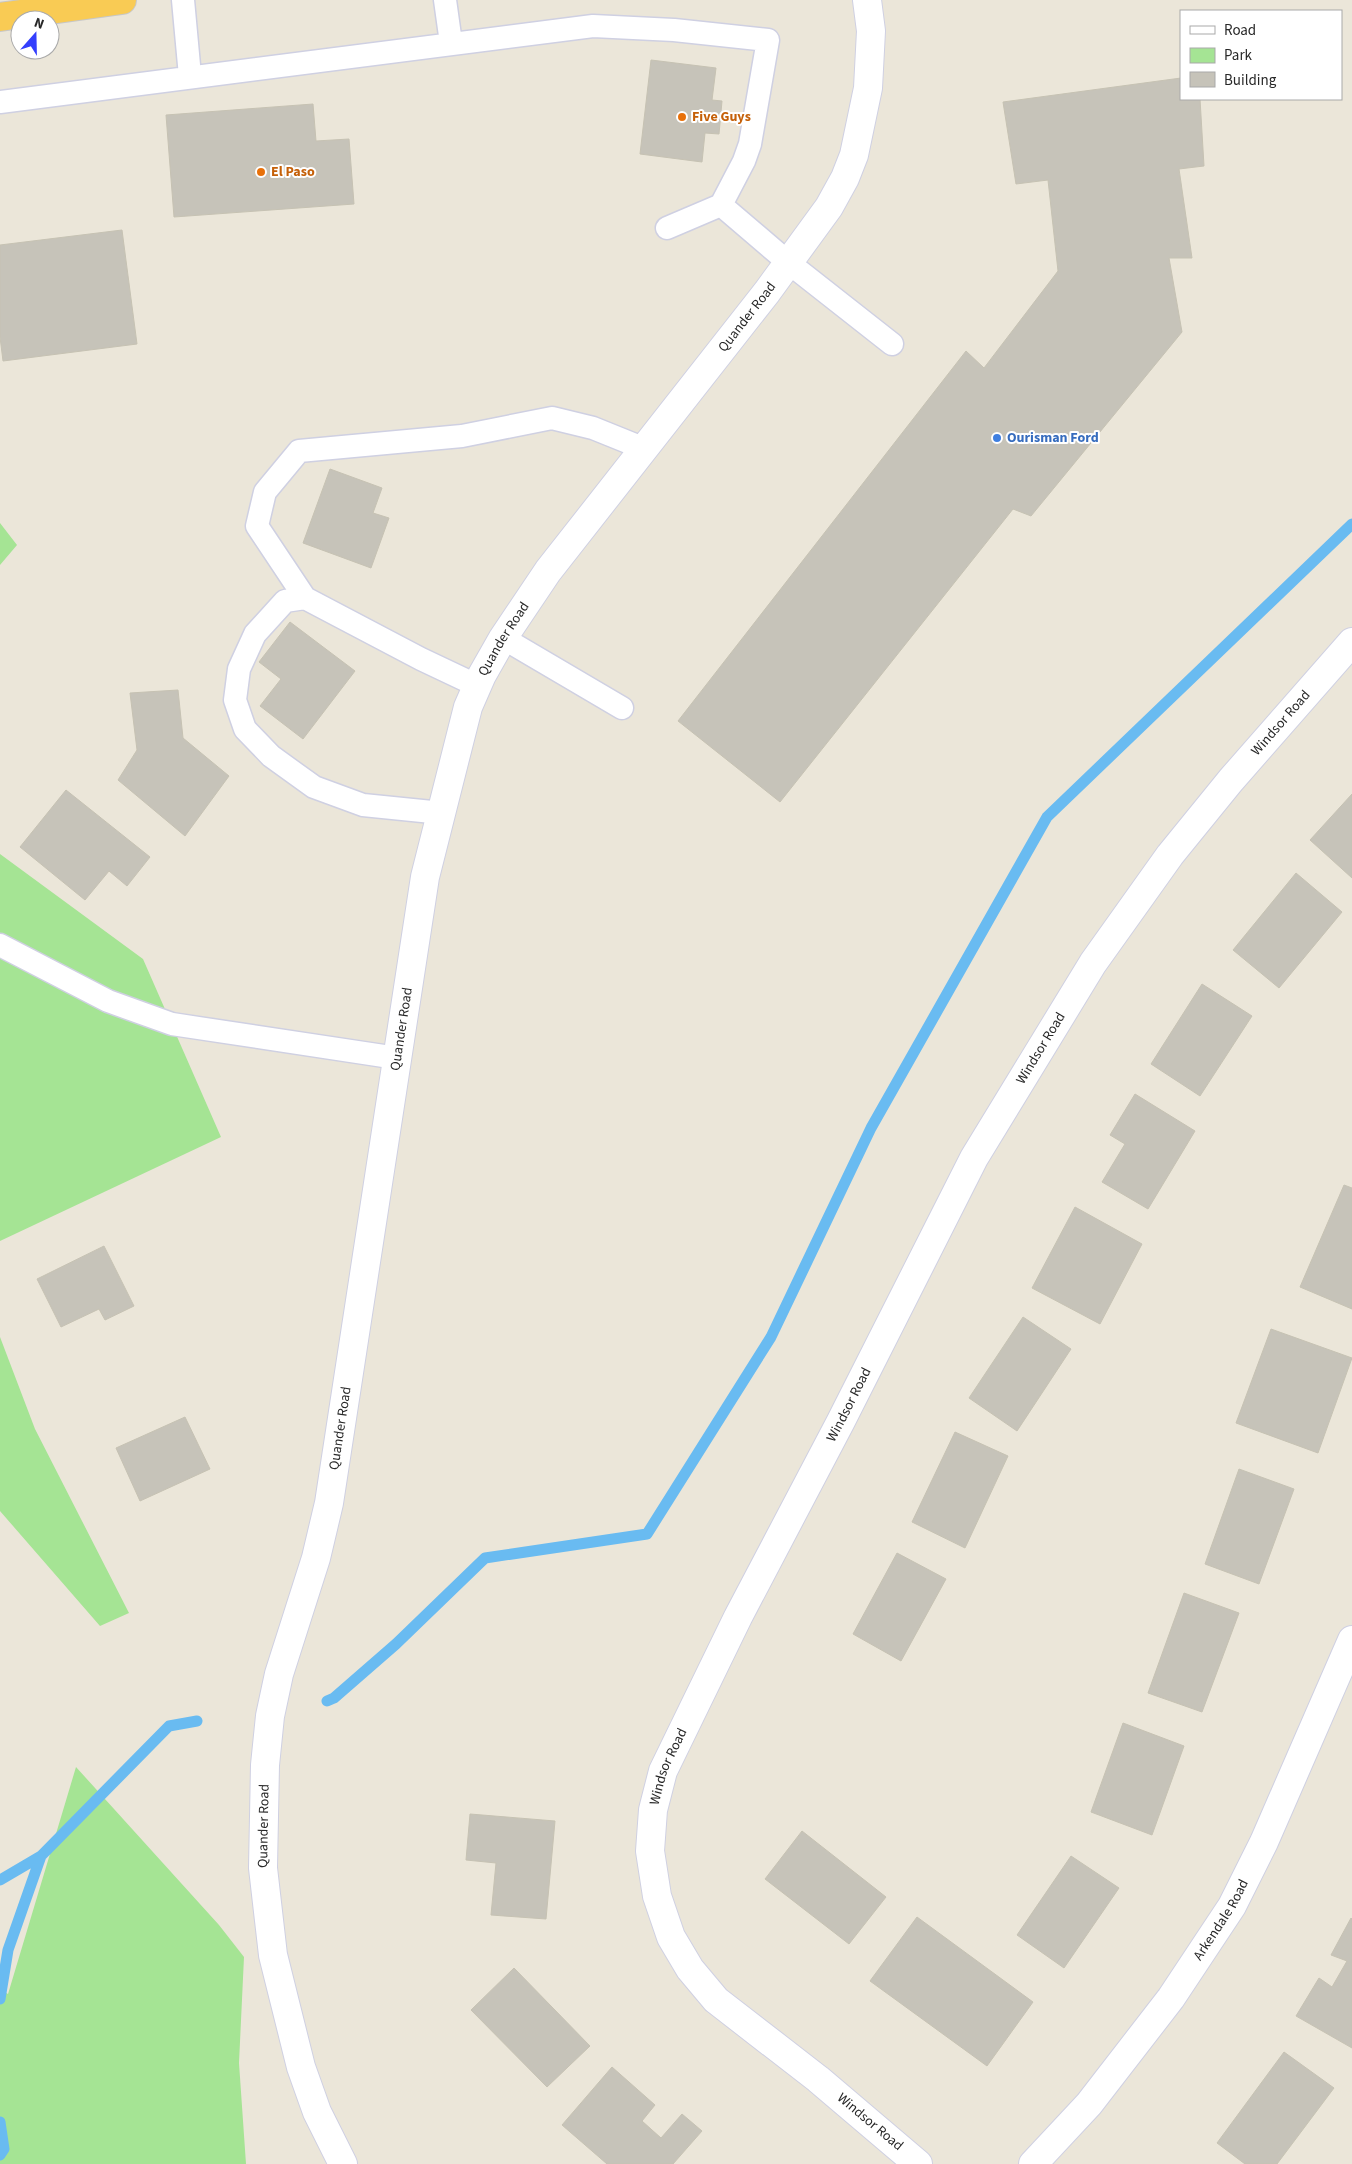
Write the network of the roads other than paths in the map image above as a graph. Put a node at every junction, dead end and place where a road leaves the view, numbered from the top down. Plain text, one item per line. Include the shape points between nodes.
1 (122, 0) edge
2 (183, 0) edge
3 (445, 0) edge
4 (867, 0) edge
5 (0, 17) edge
6 (451, 44) junction
7 (190, 76) junction
8 (0, 102) edge
9 (721, 205) junction
10 (667, 228) dead end
11 (789, 263) junction
12 (892, 344) dead end
13 (645, 449) junction
14 (305, 598) junction
15 (503, 638) junction
16 (1352, 642) edge
17 (478, 686) junction
18 (622, 708) dead end
19 (442, 812) junction
20 (0, 945) edge
21 (398, 1058) junction
22 (1352, 1640) edge
23 (343, 2164) edge
24 (918, 2164) edge
25 (1033, 2164) edge

1 - 5 highway
2 - 7 lane
3 - 6 lane
4 - 11 street, Quander Road via 871,31 868,88 854,155 830,207
6 - 7 lane
6 - 9 lane via 593,26 768,40 750,144
7 - 8 lane
9 - 10 lane
9 - 11 lane
11 - 12 lane
11 - 13 street, Quander Road
13 - 14 lane via 593,428 552,418 462,436 299,451 265,492 257,526
13 - 15 street, Quander Road via 548,571
14 - 17 lane
14 - 19 lane via 285,601 255,634 239,669 235,700 246,730 271,756 314,787 364,805
15 - 17 street, Quander Road
15 - 18 lane
16 - 24 street, Windsor Road via 1224,788 1170,855 1093,962 974,1158 738,1617 663,1771 653,1810 650,1851 657,1896 668,1929 690,1968 716,2000 818,2079
17 - 19 street, Quander Road via 468,707
19 - 21 street, Quander Road via 425,877
20 - 21 lane via 108,1001 172,1024
21 - 23 street, Quander Road via 329,1503 316,1558 279,1674 270,1716 265,1765 263,1868 273,1955 300,2067 317,2112
22 - 25 street, Arkendale Road via 1264,1842 1232,1906 1160,2014 1089,2104

